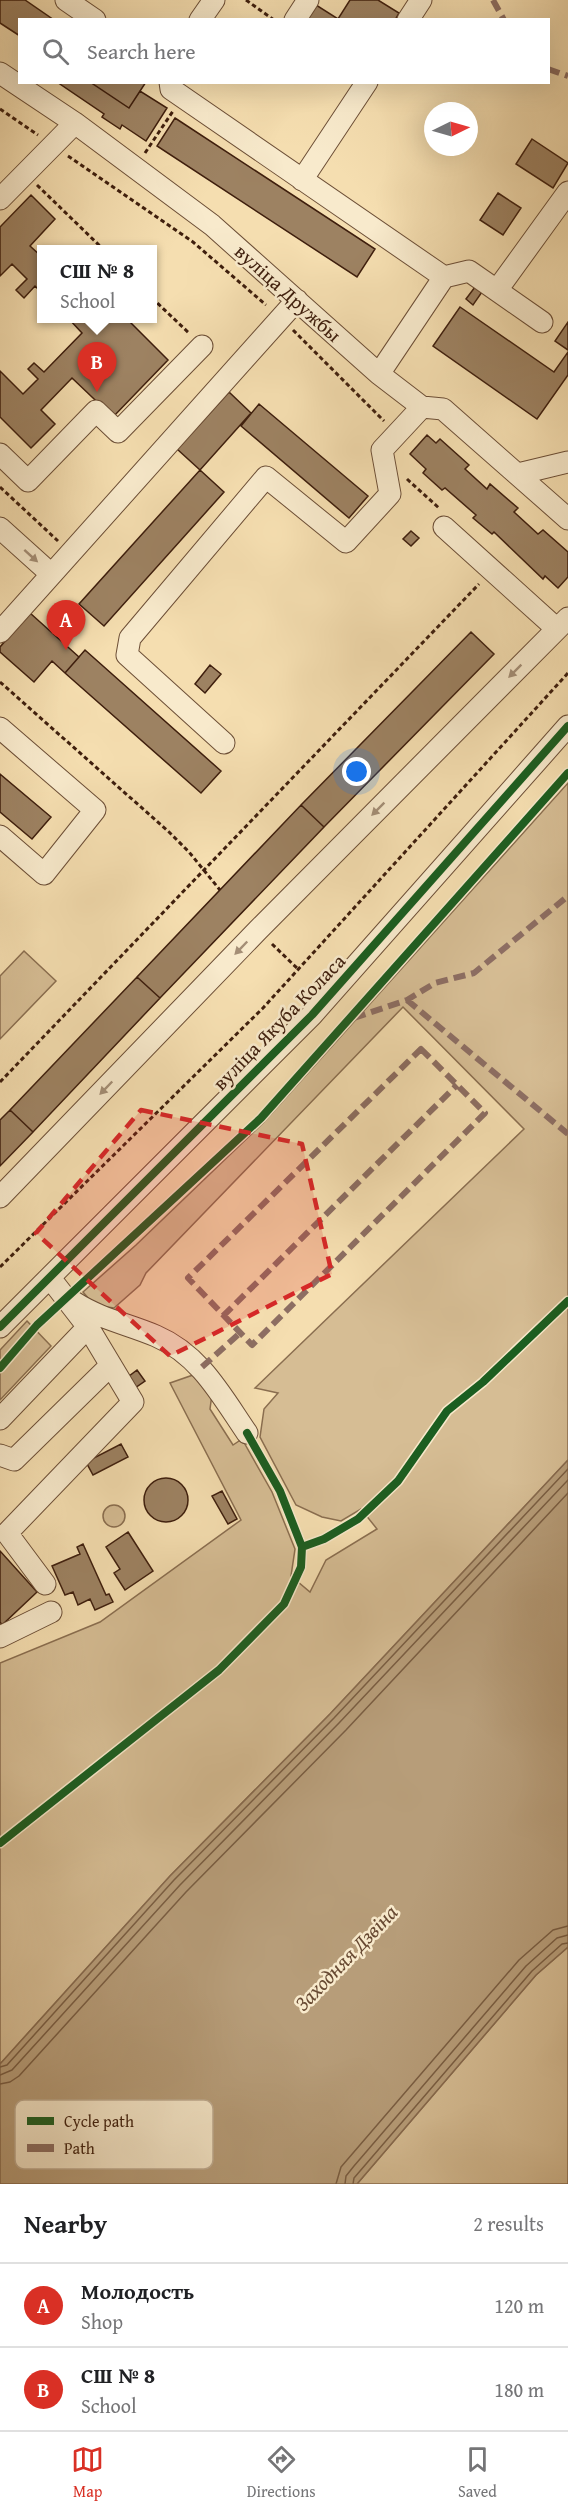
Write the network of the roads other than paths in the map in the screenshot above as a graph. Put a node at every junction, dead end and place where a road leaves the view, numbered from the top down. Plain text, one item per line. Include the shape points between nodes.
1 (66, 0) edge
2 (214, 0) edge
3 (308, 0) edge
4 (421, 0) edge
5 (92, 18) edge
6 (201, 18) edge
7 (296, 18) edge
8 (409, 18) edge
9 (0, 73) edge
10 (366, 84) edge
11 (176, 90) edge
12 (75, 123) junction
13 (302, 180) junction
14 (568, 192) edge
15 (0, 199) edge
16 (444, 277) junction
17 (497, 291) junction
18 (297, 300) junction
19 (542, 322) dead end
20 (202, 346) road end
21 (379, 374) junction
22 (422, 408) junction
23 (0, 454) edge
24 (568, 462) edge
25 (518, 474) junction
26 (568, 519) edge
27 (445, 521) road end
28 (6, 533) edge
29 (51, 574) junction
30 (562, 623) edge
31 (0, 632) edge
32 (568, 726) edge
33 (0, 728) edge
34 (224, 743) dead end
35 (0, 836) edge
36 (0, 1197) edge
37 (50, 1278) junction
38 (69, 1299) junction
39 (0, 1326) edge
40 (88, 1327) junction
41 (111, 1365) junction
42 (0, 1419) edge
43 (247, 1433) dead end
44 (0, 1455) edge
45 (45, 1584) dead end
46 (51, 1612) dead end
47 (0, 1637) edge

1 - 5 street
2 - 6 street
3 - 7 street
4 - 8 street
9 - 12 street, вуліца Дружбы
10 - 13 street
11 - 13 street
12 - 15 street
12 - 18 street, вуліца Дружбы via 212,225
13 - 16 street
14 - 17 street
16 - 17 street via 469,271
16 - 21 street
17 - 19 street
18 - 21 street, вуліца Дружбы
18 - 29 street
20 - 23 street via 118,432 96,411 28,481
21 - 22 street, вуліца Дружбы
22 - 25 street, вуліца Дружбы via 443,410
22 - 34 street via 382,450 390,494 346,542 266,477 130,638 127,655
24 - 25 street
25 - 26 street, вуліца Дружбы
27 - 30 street via 492,570
28 -> 29 street
29 - 31 street
30 -> 36 street
32 - 37 street, вуліца Якуба Коласа via 312,1015
33 - 35 street via 95,810 44,874
37 - 38 street
37 - 39 street, вуліца Якуба Коласа
38 - 40 street
38 - 43 street via 92,1314 158,1336 202,1367
40 - 41 street
40 - 42 street
41 - 44 street via 14,1460
41 - 45 street via 133,1402 7,1533
46 - 47 street

